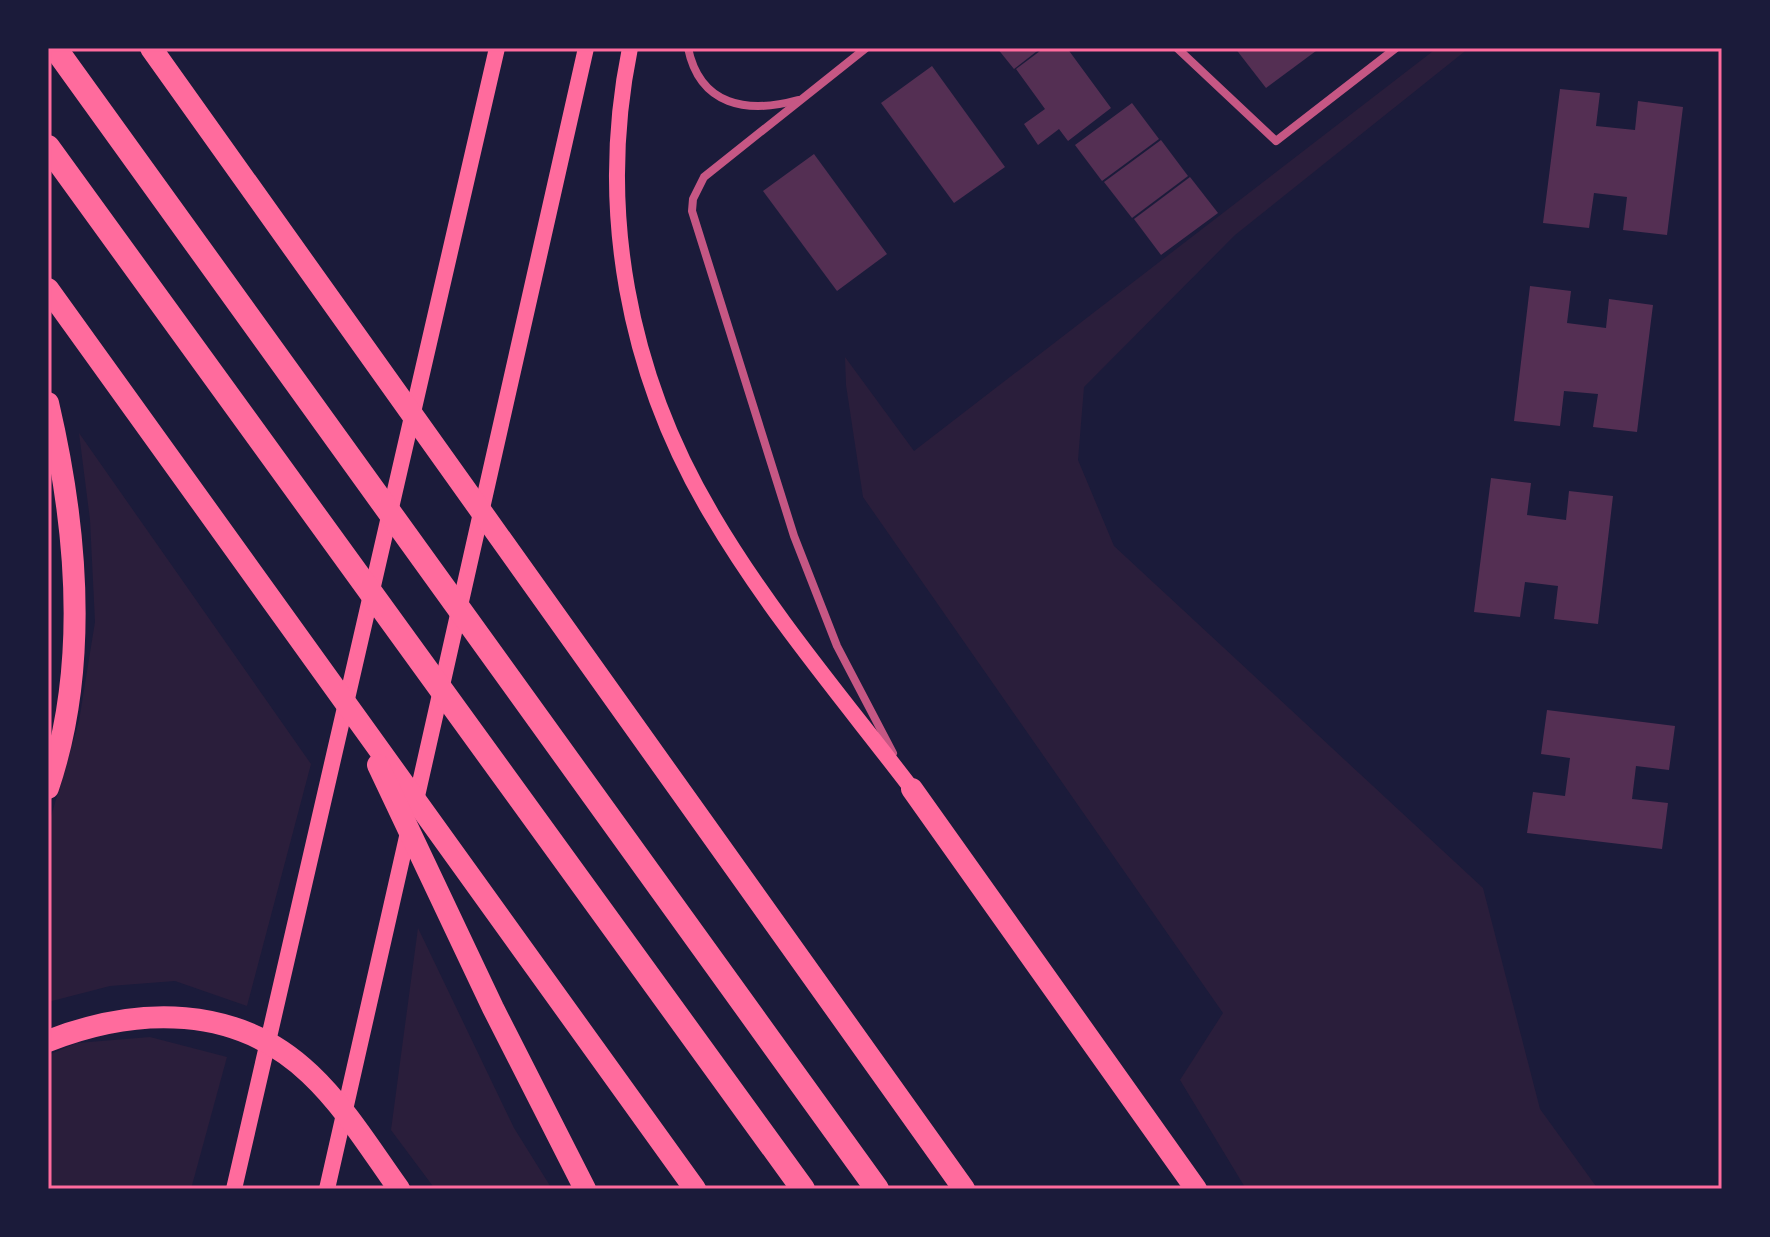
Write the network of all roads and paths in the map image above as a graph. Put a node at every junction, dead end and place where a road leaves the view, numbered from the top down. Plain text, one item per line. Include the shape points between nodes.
1 (55, 48) edge
2 (151, 48) edge
3 (497, 48) edge
4 (586, 48) edge
5 (630, 48) edge
6 (688, 48) edge
7 (866, 48) edge
8 (1177, 48) edge
9 (1396, 48) edge
10 (802, 98) junction
11 (48, 147) edge
12 (48, 289) edge
13 (48, 403) edge
14 (353, 713) junction
15 (48, 788) edge
16 (912, 789) junction
17 (48, 1041) edge
18 (234, 1189) edge
19 (327, 1189) edge
20 (399, 1189) edge
21 (585, 1189) edge
22 (695, 1189) edge
23 (803, 1189) edge
24 (877, 1189) edge
25 (964, 1189) edge
26 (1196, 1189) edge

1 - 24 highway
2 - 25 highway
3 - 18 main road
4 - 19 main road
5 - 16 main road via 618,160 619,246 629,306 657,399 712,516
6 - 10 street via 700,80 721,98 774,107
7 - 10 street
8 - 9 street via 1276,141
10 - 16 street via 704,177 692,211 799,549 837,646
11 - 23 highway
12 - 14 highway
13 - 15 highway via 68,517 74,632 68,703
14 - 21 highway
14 - 22 highway
16 - 26 highway
17 - 20 highway via 89,1026 145,1016 201,1018 237,1027 275,1046 311,1075

